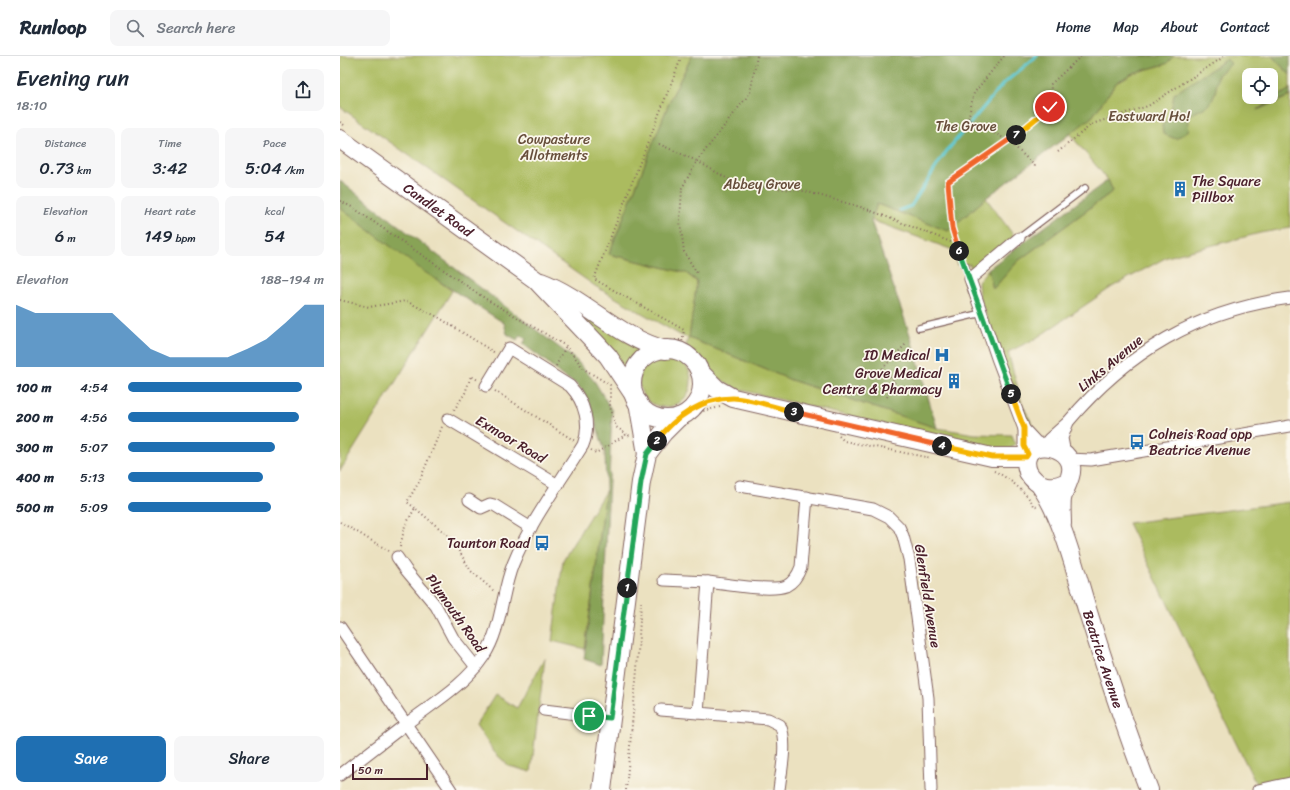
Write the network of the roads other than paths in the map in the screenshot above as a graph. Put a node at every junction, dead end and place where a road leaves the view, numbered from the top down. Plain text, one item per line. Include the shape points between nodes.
1 (343, 133) edge
2 (1085, 188) dead end
3 (1019, 238) joint
4 (965, 265) road end
5 (970, 279) junction
6 (536, 280) junction
7 (1290, 298) edge
8 (982, 313) junction
9 (920, 328) dead end
10 (676, 345) junction
11 (700, 372) junction
12 (486, 386) road end
13 (733, 398) junction
14 (636, 399) junction
15 (684, 414) junction
16 (448, 419) road end
17 (1068, 422) junction
18 (1290, 426) edge
19 (1035, 451) junction
20 (647, 454) junction
21 (1067, 456) junction
22 (992, 457) junction
23 (1091, 460) junction
24 (1069, 479) junction
25 (1035, 480) junction
26 (558, 485) junction
27 (740, 486) dead end
28 (807, 497) junction
29 (469, 500) dead end
30 (531, 528) junction
31 (1061, 528) junction
32 (397, 557) road end
33 (664, 580) dead end
34 (708, 582) junction
35 (340, 627) edge
36 (476, 667) junction
37 (544, 710) dead end
38 (661, 710) dead end
39 (698, 713) junction
40 (610, 718) junction
41 (406, 724) junction
42 (340, 776) edge
43 (1290, 783) edge
44 (451, 790) edge
45 (602, 790) edge
46 (779, 790) edge
47 (931, 790) edge
48 (1148, 790) edge
49 (1258, 790) edge

1 - 6 main road, Candlet Road
2 - 3 lane
3 - 5 street
4 - 5 lane
5 - 8 street
6 - 10 main road, Candlet Road via 560,289 636,340 651,346
6 - 14 main road, Candlet Road via 600,346
7 - 17 street, Links Avenue via 1221,313 1164,339 1129,362
8 - 9 lane
8 - 19 street via 1024,428 1024,446
10 - 11 main road via 694,362
10 - 14 main road via 654,352 639,364 632,382
11 - 13 main road via 717,389
11 - 15 main road via 701,393
12 - 26 street via 509,348 570,386 580,401 587,428 583,446
13 - 15 main road via 704,404
13 - 22 main road
14 - 15 main road via 652,416 665,419
14 - 20 main road
15 - 20 main road via 663,433
16 - 26 street, Exmoor Road
17 - 19 street, Links Avenue
17 - 21 street, Links Avenue via 1062,438
18 - 23 street
19 - 21 main road via 1060,451
19 - 22 main road
19 - 25 main road via 1027,469
20 - 40 main road via 641,482
21 - 23 street
21 - 24 main road via 1071,466
22 - 25 main road
23 - 24 street via 1074,471
24 - 25 main road via 1055,487
24 - 31 main road, Beatrice Avenue via 1062,501
25 - 31 main road, Beatrice Avenue via 1046,493
26 - 30 street
27 - 28 street, Glenfield Avenue
28 - 34 street via 801,567 792,582 778,587
28 - 47 street, Glenfield Avenue via 878,510 893,520 901,530 909,559 928,698
29 - 30 street via 481,508 494,505
30 - 36 street via 512,565 499,622 492,640
31 - 48 main road, Beatrice Avenue via 1115,699
32 - 36 street, Plymouth Road via 436,606 453,638
33 - 34 street
34 - 39 street
35 - 41 street
36 - 41 street via 458,685
37 - 40 street
38 - 39 street
39 - 46 street via 768,719 780,725 783,730 783,744
40 - 45 main road
41 - 42 street
41 - 44 street
43 - 49 street

